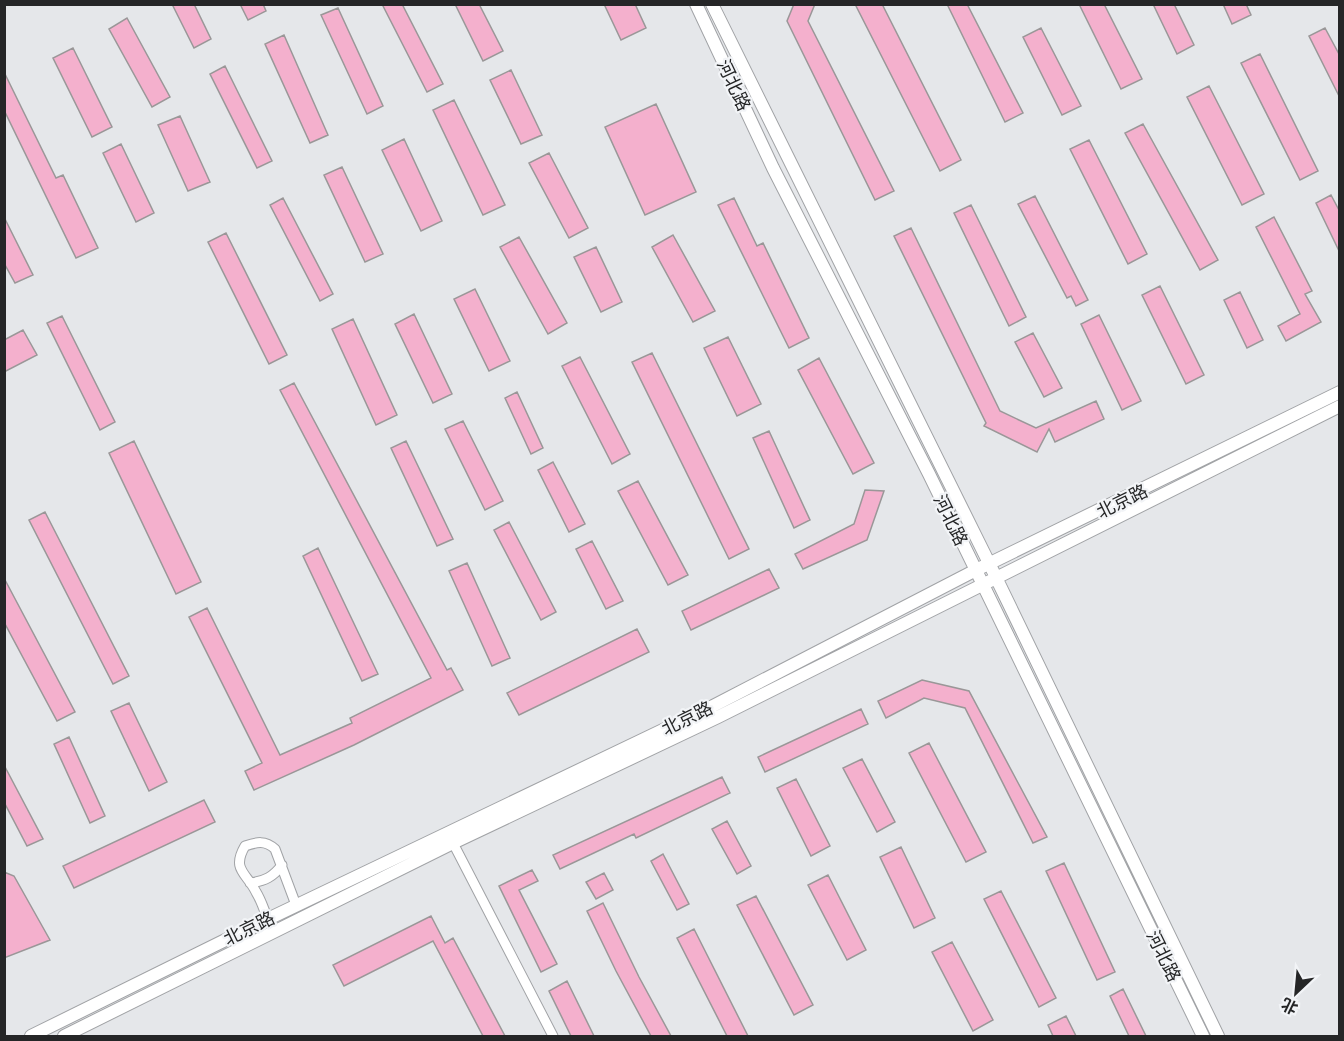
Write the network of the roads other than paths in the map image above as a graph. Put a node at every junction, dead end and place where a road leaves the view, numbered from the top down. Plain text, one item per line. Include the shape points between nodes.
1 (696, 4) edge
2 (712, 4) edge
3 (1340, 392) edge
4 (1340, 406) edge
5 (990, 564) junction
6 (976, 570) junction
7 (996, 578) junction
8 (983, 584) junction
9 (453, 843) junction
10 (282, 865) junction
11 (250, 883) junction
12 (296, 905) junction
13 (267, 919) junction
14 (31, 1036) edge
15 (64, 1036) edge
16 (553, 1036) edge
17 (1203, 1036) edge
18 (1218, 1036) edge

1 - 6 street, 河北路 via 773,168
2 - 5 street, 河北路
3 - 5 street, 北京路
4 - 7 street, 北京路
5 - 6 street, 北京路
5 - 7 street, 河北路
6 - 8 street, 河北路
6 - 12 street, 北京路 via 713,706
7 - 8 street, 北京路
7 - 18 street, 河北路
8 - 9 street, 北京路 via 718,717
8 - 17 street, 河北路
9 - 15 street, 北京路
9 - 16 street
10 - 11 street via 269,878
10 - 11 street via 268,843 245,846 241,873
10 - 12 street
11 - 13 street
12 - 13 street, 北京路
13 - 14 street, 北京路

